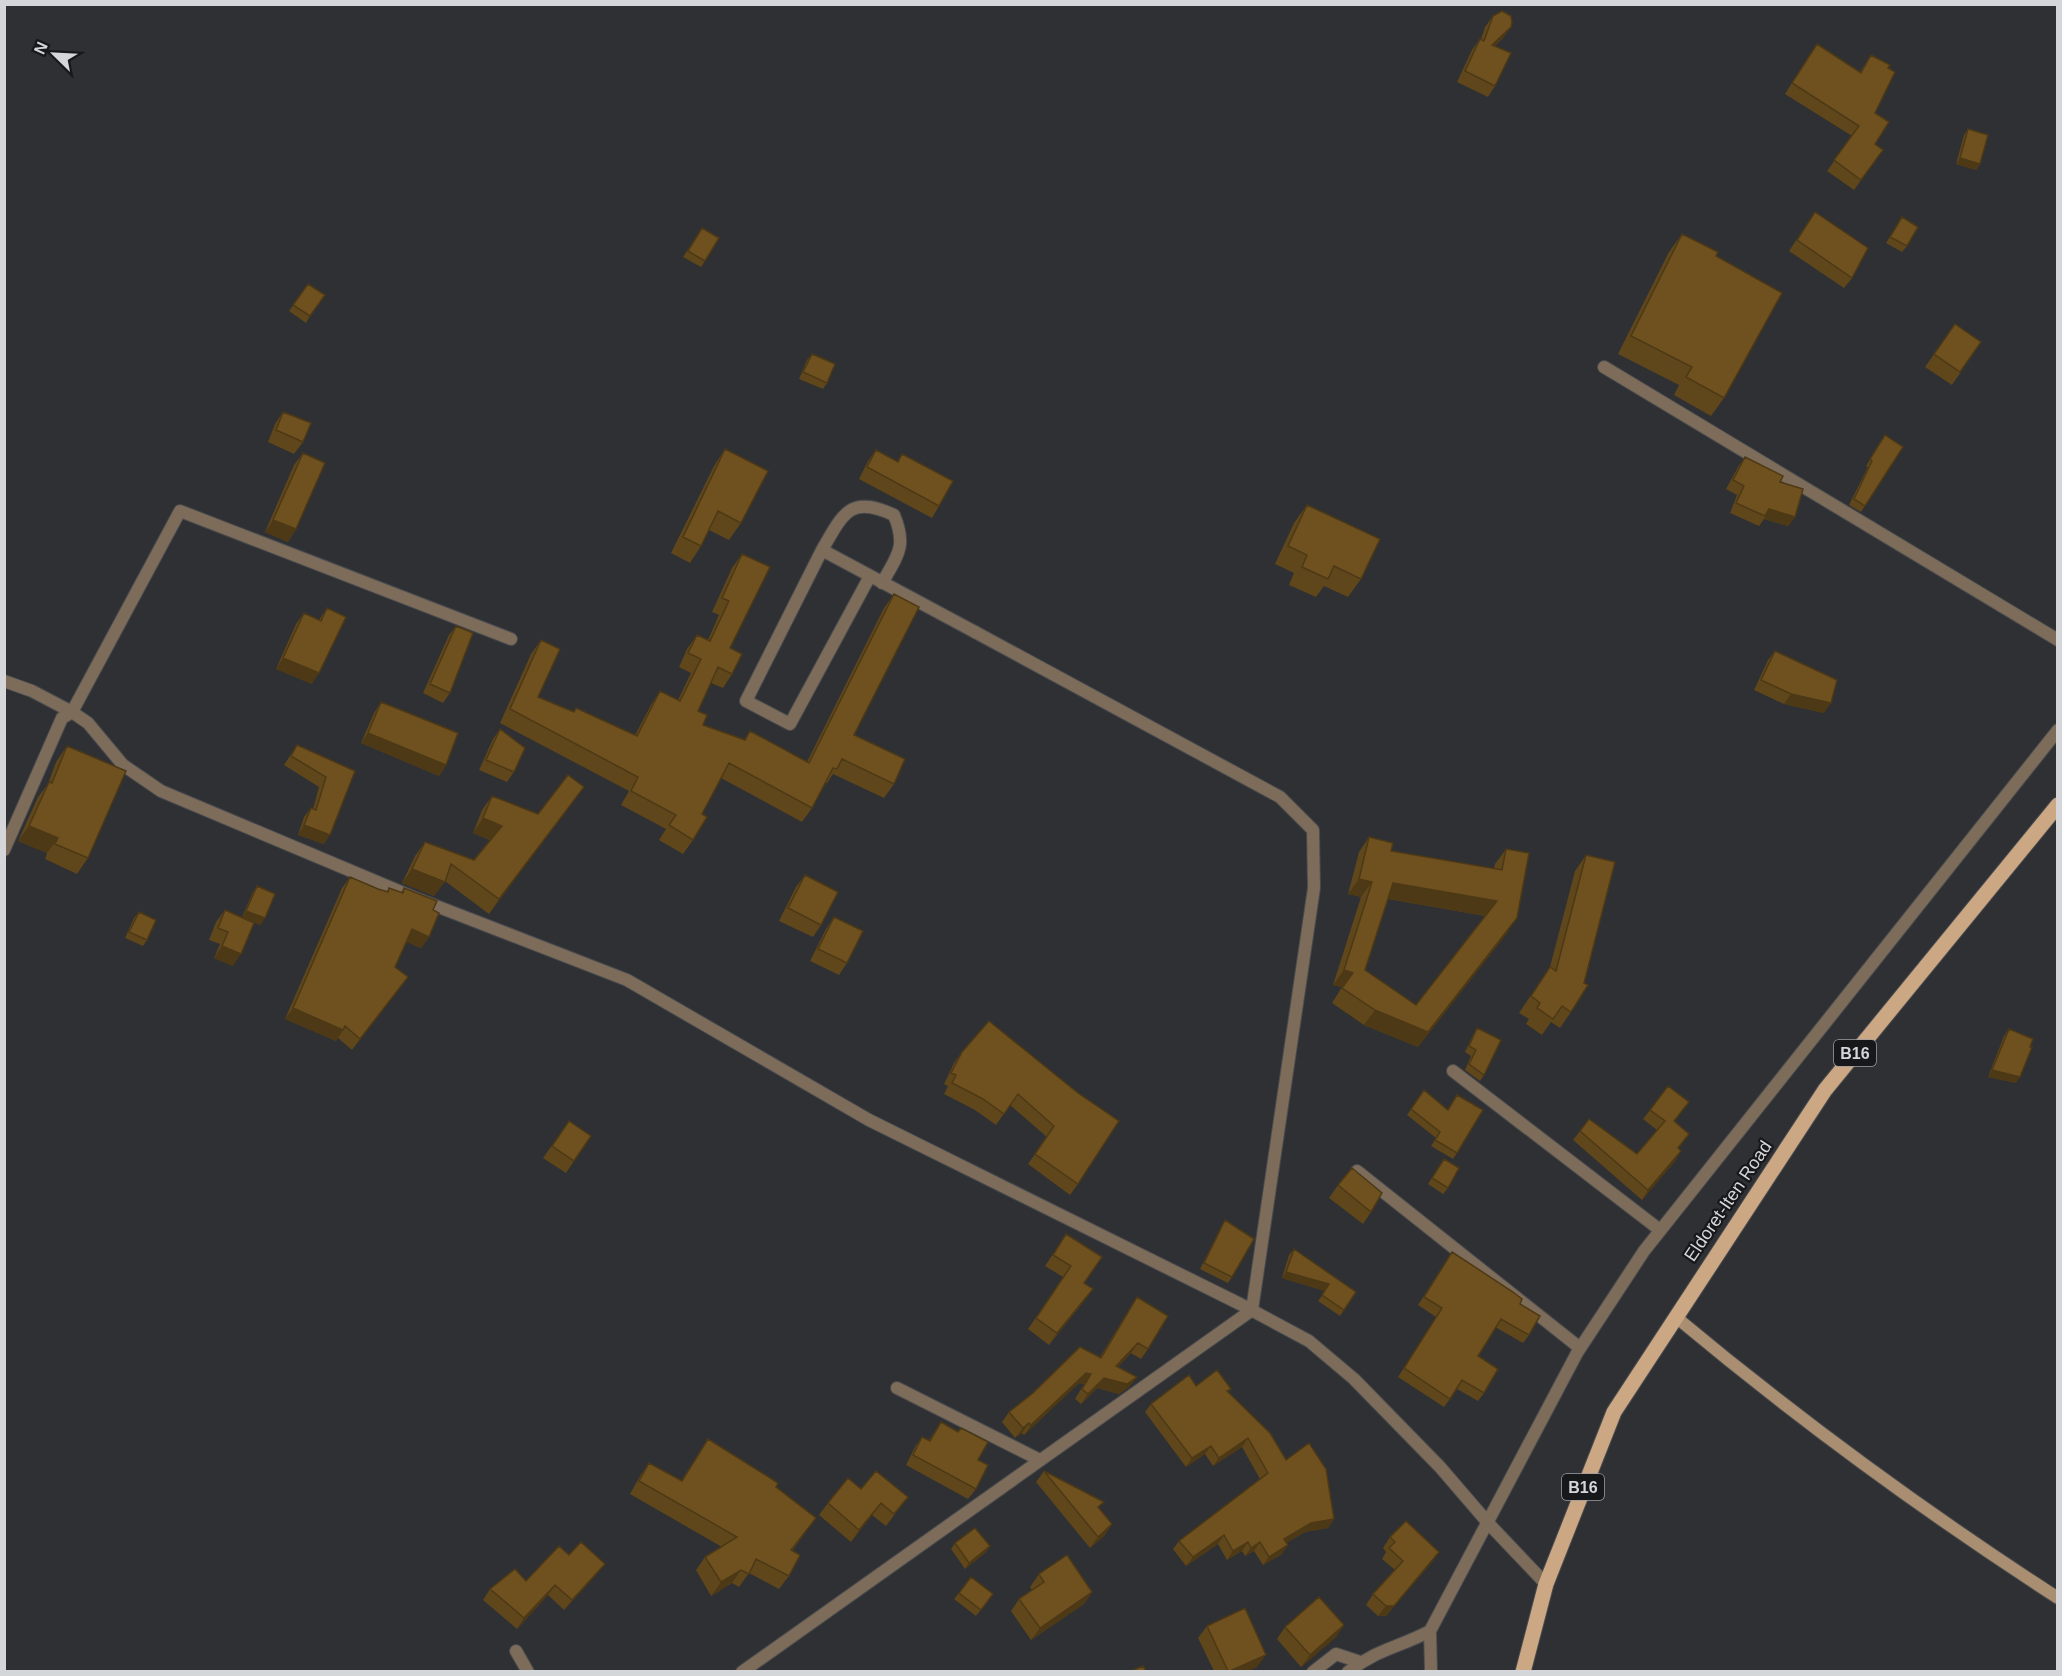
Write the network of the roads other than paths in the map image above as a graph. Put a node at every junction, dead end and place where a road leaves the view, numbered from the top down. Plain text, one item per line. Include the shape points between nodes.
1 (1604, 367) dead end
2 (822, 550) junction
3 (870, 576) junction
4 (882, 583) junction
5 (511, 639) dead end
6 (2058, 640) edge
7 (4, 681) edge
8 (72, 712) junction
9 (2058, 730) edge
10 (2058, 805) edge
11 (4, 850) edge
12 (1453, 1071) dead end
13 (1357, 1171) edge
14 (1660, 1230) junction
15 (1252, 1310) junction
16 (1677, 1318) junction
17 (1580, 1348) junction
18 (897, 1388) dead end
19 (1040, 1460) junction
20 (1489, 1524) junction
21 (1546, 1584) junction
22 (2058, 1598) edge
23 (1431, 1631) junction
24 (516, 1651) dead end
25 (1360, 1662) junction
26 (528, 1671) edge
27 (742, 1671) edge
28 (1313, 1671) edge
29 (1348, 1671) edge
30 (1431, 1671) edge
31 (1523, 1671) edge

1 - 6 street
2 - 3 street
2 - 3 street via 746,700 790,724
2 - 4 street via 841,518 857,507 874,505 894,515 902,533 901,550
3 - 4 street
4 - 15 street via 1280,797 1313,830 1314,888
5 - 8 street via 180,511
7 - 8 street
8 - 11 street via 62,718
8 - 15 street via 88,723 123,765 161,791 413,897 627,980 869,1119
9 - 14 street
10 - 16 main road, Eldoret-Iten Road / B16 via 1825,1090
12 - 14 street
13 - 17 street
14 - 17 street
15 - 19 street
15 - 20 street via 1309,1341 1354,1379
16 - 21 main road, Eldoret-Iten Road / B16 via 1614,1412
16 - 22 main road via 1767,1393 1908,1498
17 - 20 street
18 - 19 street
19 - 27 street
20 - 21 street
20 - 23 street
21 - 31 main road, Eldoret-Iten Road / B16
23 - 25 street
23 - 30 street
24 - 26 street
25 - 28 street via 1336,1654
25 - 29 street

